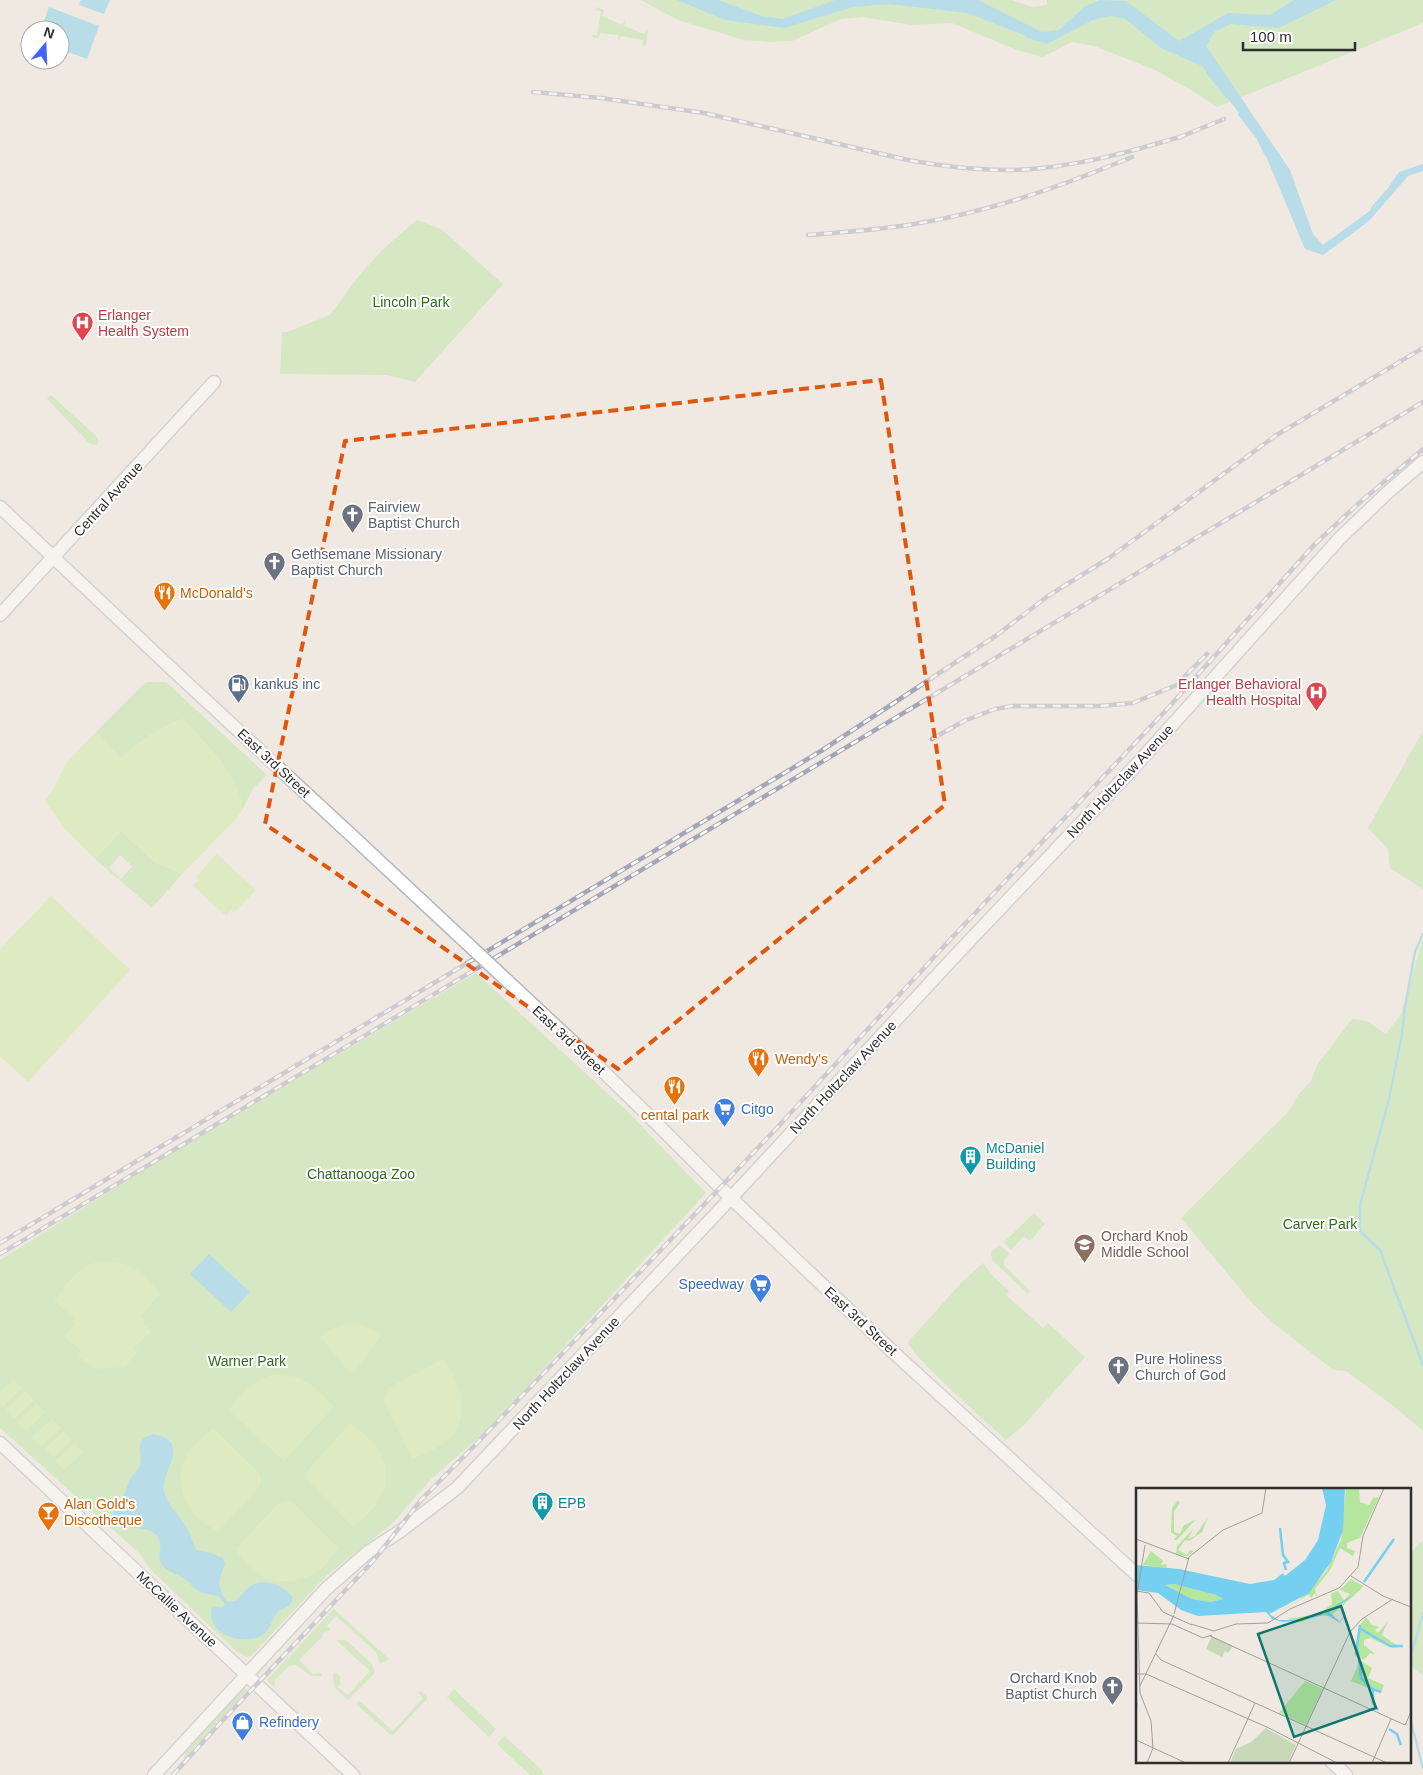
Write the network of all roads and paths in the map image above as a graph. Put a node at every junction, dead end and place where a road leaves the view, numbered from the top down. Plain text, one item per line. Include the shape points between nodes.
1 (214, 382) dead end
2 (1423, 462) edge
3 (0, 507) edge
4 (54, 558) junction
5 (0, 615) edge
6 (731, 1198) junction
7 (0, 1443) edge
8 (1136, 1574) edge
9 (247, 1674) junction
10 (1332, 1762) edge
11 (154, 1775) edge
12 (354, 1775) edge
13 (1346, 1775) edge

1 - 4 main road, Central Avenue
2 - 6 main road, North Holtzclaw Avenue via 1340,538 1138,763
3 - 4 main road, East 3rd Street
4 - 5 main road, Central Avenue
4 - 6 main road, East 3rd Street, bridge via 576,1045
6 - 8 main road, East 3rd Street
6 - 9 main road, North Holtzclaw Avenue via 457,1488 368,1552 333,1583
7 - 9 main road, McCallie Avenue
9 - 11 main road, North Holtzclaw Avenue
9 - 12 main road, McCallie Avenue
10 - 13 main road

